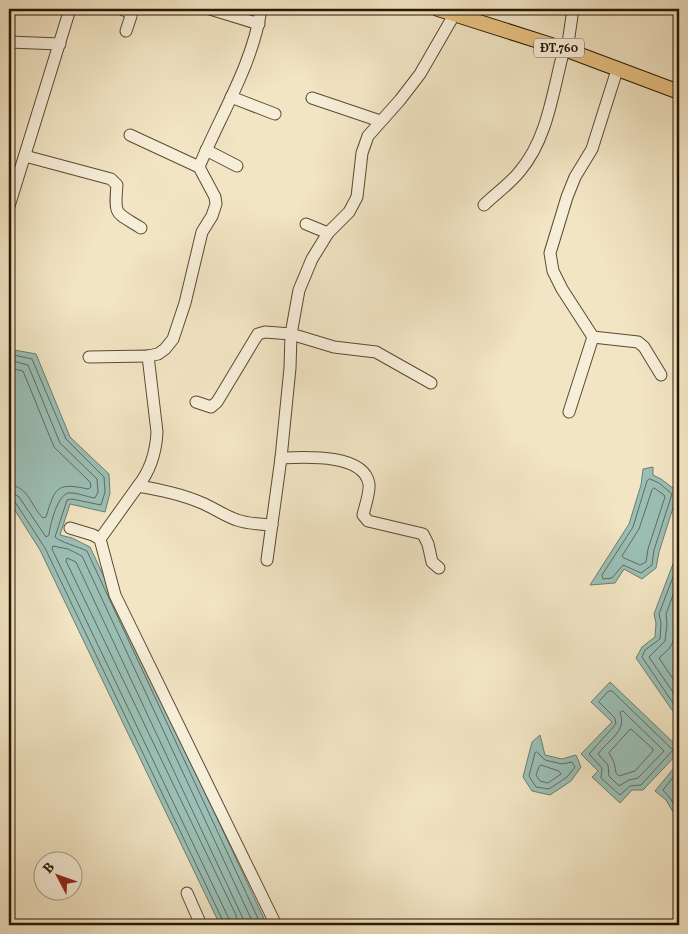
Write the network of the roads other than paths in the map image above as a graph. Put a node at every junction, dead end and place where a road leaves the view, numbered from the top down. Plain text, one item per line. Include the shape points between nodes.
1 (70, 9) edge
2 (121, 9) edge
3 (210, 9) edge
4 (261, 9) edge
5 (438, 9) edge
6 (573, 9) edge
7 (454, 15) junction
8 (259, 24) junction
9 (126, 31) dead end
10 (9, 42) edge
11 (60, 44) junction
12 (565, 50) junction
13 (617, 70) junction
14 (679, 92) edge
15 (231, 97) junction
16 (312, 98) dead end
17 (275, 114) dead end
18 (380, 121) junction
19 (130, 135) dead end
20 (206, 150) junction
21 (25, 156) junction
22 (238, 166) dead end
23 (199, 167) junction
24 (484, 205) dead end
25 (9, 206) edge
26 (306, 224) dead end
27 (141, 228) dead end
28 (328, 233) junction
29 (291, 334) junction
30 (594, 337) junction
31 (148, 356) junction
32 (89, 357) dead end
33 (661, 375) dead end
34 (431, 383) dead end
35 (196, 402) dead end
36 (569, 412) dead end
37 (281, 458) junction
38 (138, 486) junction
39 (272, 525) junction
40 (70, 528) dead end
41 (100, 540) junction
42 (267, 560) dead end
43 (439, 568) dead end
44 (187, 893) dead end
45 (201, 925) edge
46 (276, 925) edge

1 - 11 street
2 - 9 street via 131,16
3 - 8 street
4 - 8 street
5 - 7 main road, ĐT.760
6 - 12 street
7 - 12 main road, ĐT.760
7 - 18 street via 420,74
8 - 15 street
10 - 11 street
11 - 21 street
12 - 13 main road, ĐT.760
12 - 24 street via 543,131 530,157 520,172
13 - 14 main road, ĐT.760
13 - 30 street via 592,149 575,177 550,253 562,289
15 - 17 street
15 - 20 street
16 - 18 street
18 - 28 street via 368,136 362,153 357,197 349,212
19 - 23 street
20 - 22 street
20 - 23 street
21 - 25 street
21 - 27 street via 111,178 117,186 115,208
23 - 31 street via 216,204 202,232 173,339 158,354
26 - 28 street
28 - 29 street via 299,290
29 - 34 street via 334,347 376,352
29 - 35 street via 258,334 217,402 211,407
29 - 37 street
30 - 33 street via 638,342 644,346
30 - 36 street
31 - 32 street
31 - 38 street via 157,432 146,476
37 - 39 street
37 - 43 street via 338,461 364,472 369,485 363,515 368,521 423,534 432,562
38 - 39 street via 203,503 236,520
38 - 41 street
39 - 42 street
40 - 41 street
41 - 46 street via 116,595
44 - 45 street

